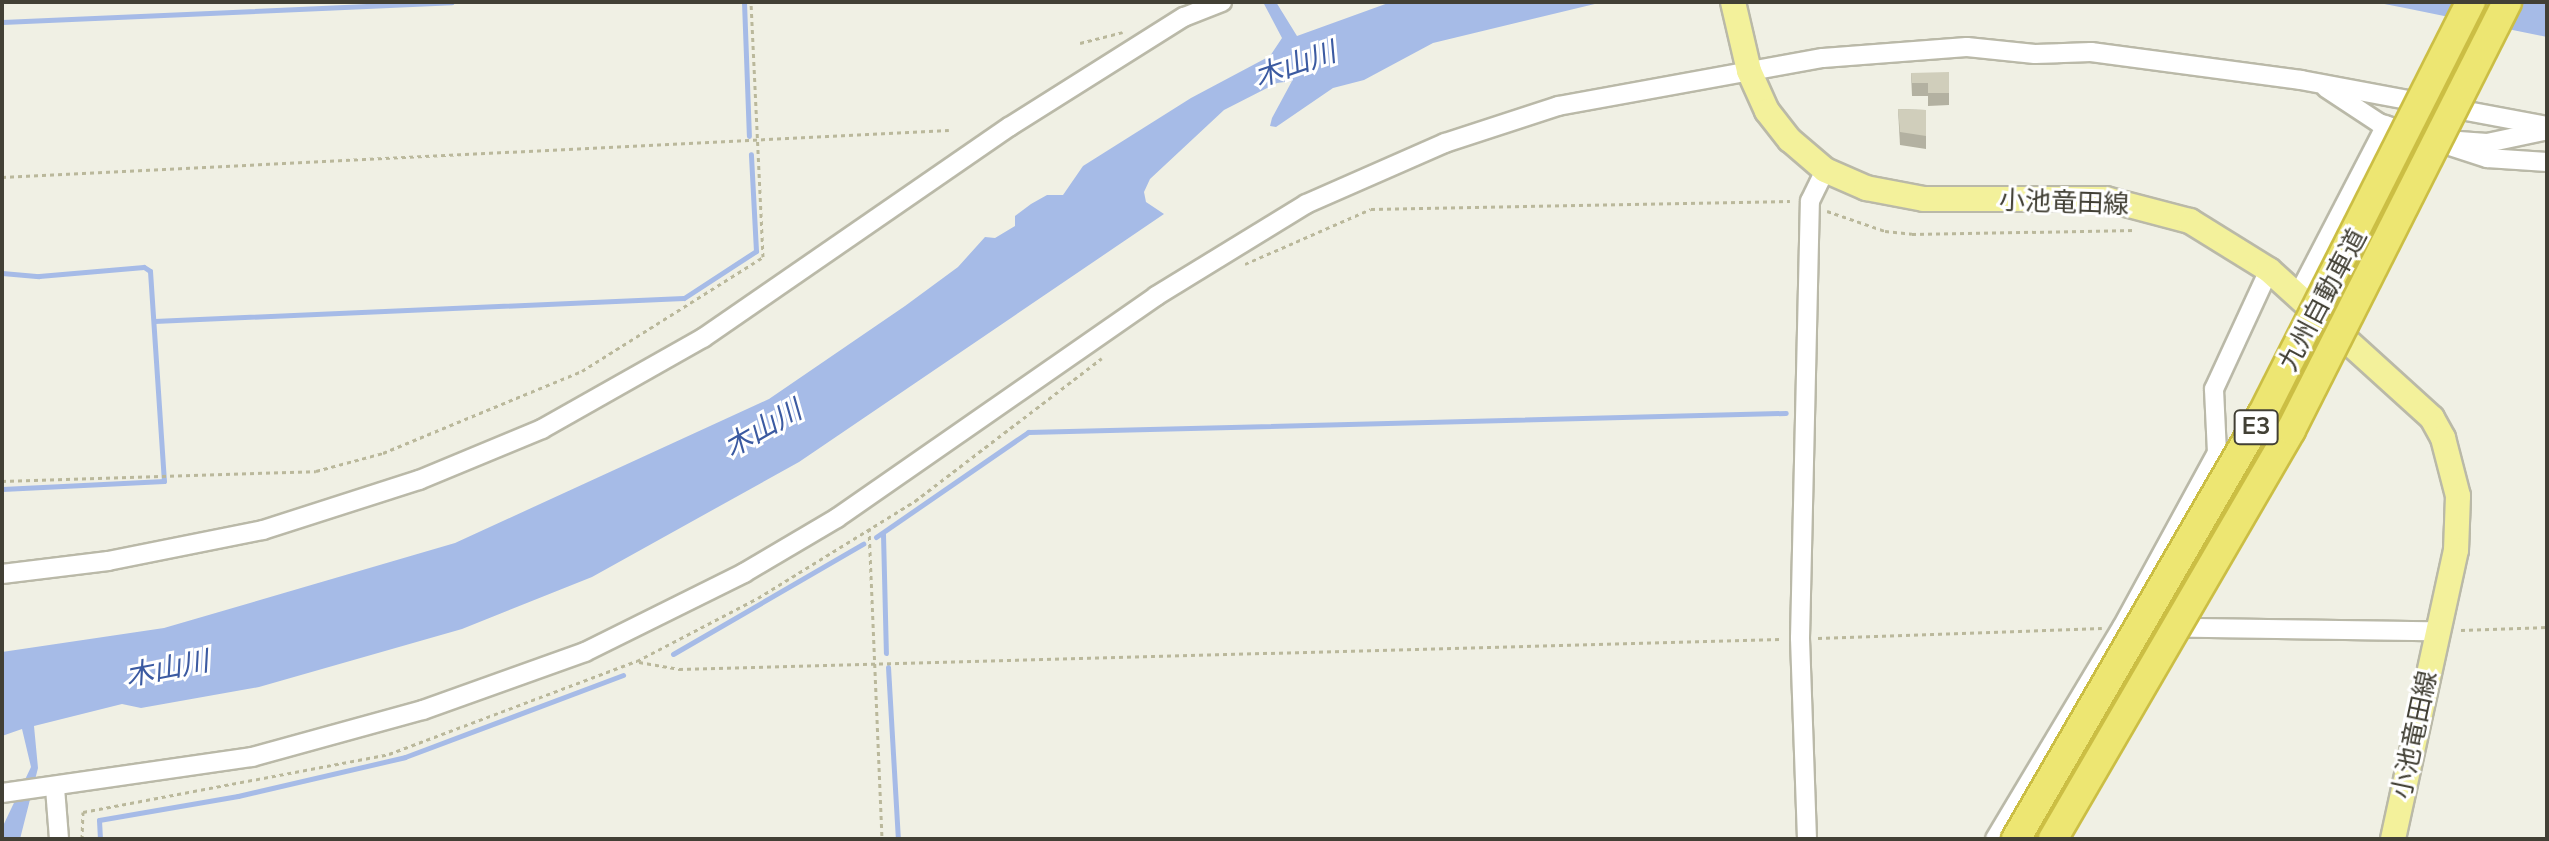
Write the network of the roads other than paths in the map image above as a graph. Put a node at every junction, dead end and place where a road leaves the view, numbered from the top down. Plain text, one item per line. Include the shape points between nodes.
1 (1222, 2) edge
2 (1733, 2) edge
3 (2471, 2) edge
4 (2507, 2) edge
5 (1749, 71) junction
6 (2319, 83) junction
7 (2386, 125) junction
8 (2547, 129) edge
9 (2426, 138) junction
10 (2547, 162) edge
11 (1825, 170) junction
12 (2269, 270) junction
13 (2298, 295) junction
14 (2, 574) edge
15 (2122, 627) junction
16 (2438, 631) junction
17 (55, 788) junction
18 (2, 793) edge
19 (59, 839) edge
20 (1807, 839) edge
21 (1995, 839) edge
22 (2016, 839) edge
23 (2053, 839) edge
24 (2393, 839) edge

1 - 14 street via 1184,17 1009,127 703,338 542,429 419,480 263,530 108,561
2 - 5 main road, 小池竜田線
3 - 22 highway, 九州自動車道 / E3, bridge via 2262,415 2184,558
4 - 23 highway, 九州自動車道 / E3, bridge via 2291,430
5 - 6 street via 1823,58 1967,47 2035,54 2091,52
5 - 11 main road, 小池竜田線 via 1767,111
5 - 17 street via 1545,109 1445,143 1328,193 1205,263 837,518 744,573 585,652 423,710 293,746
6 - 7 street
6 - 8 street
7 - 9 street
7 - 13 street
8 - 9 street via 2487,143
9 - 10 street via 2487,158
11 - 12 main road, 小池竜田線 via 1866,188 1924,199 2078,198 2145,205 2216,233
11 - 20 street via 1810,201 1800,638
12 - 13 main road, 小池竜田線
12 - 15 street via 2214,389 2217,453
13 - 16 main road, 小池竜田線 via 2402,389 2443,438 2458,496 2456,550
15 - 16 street
15 - 21 street
16 - 24 main road, 小池竜田線
17 - 18 street
17 - 19 street

